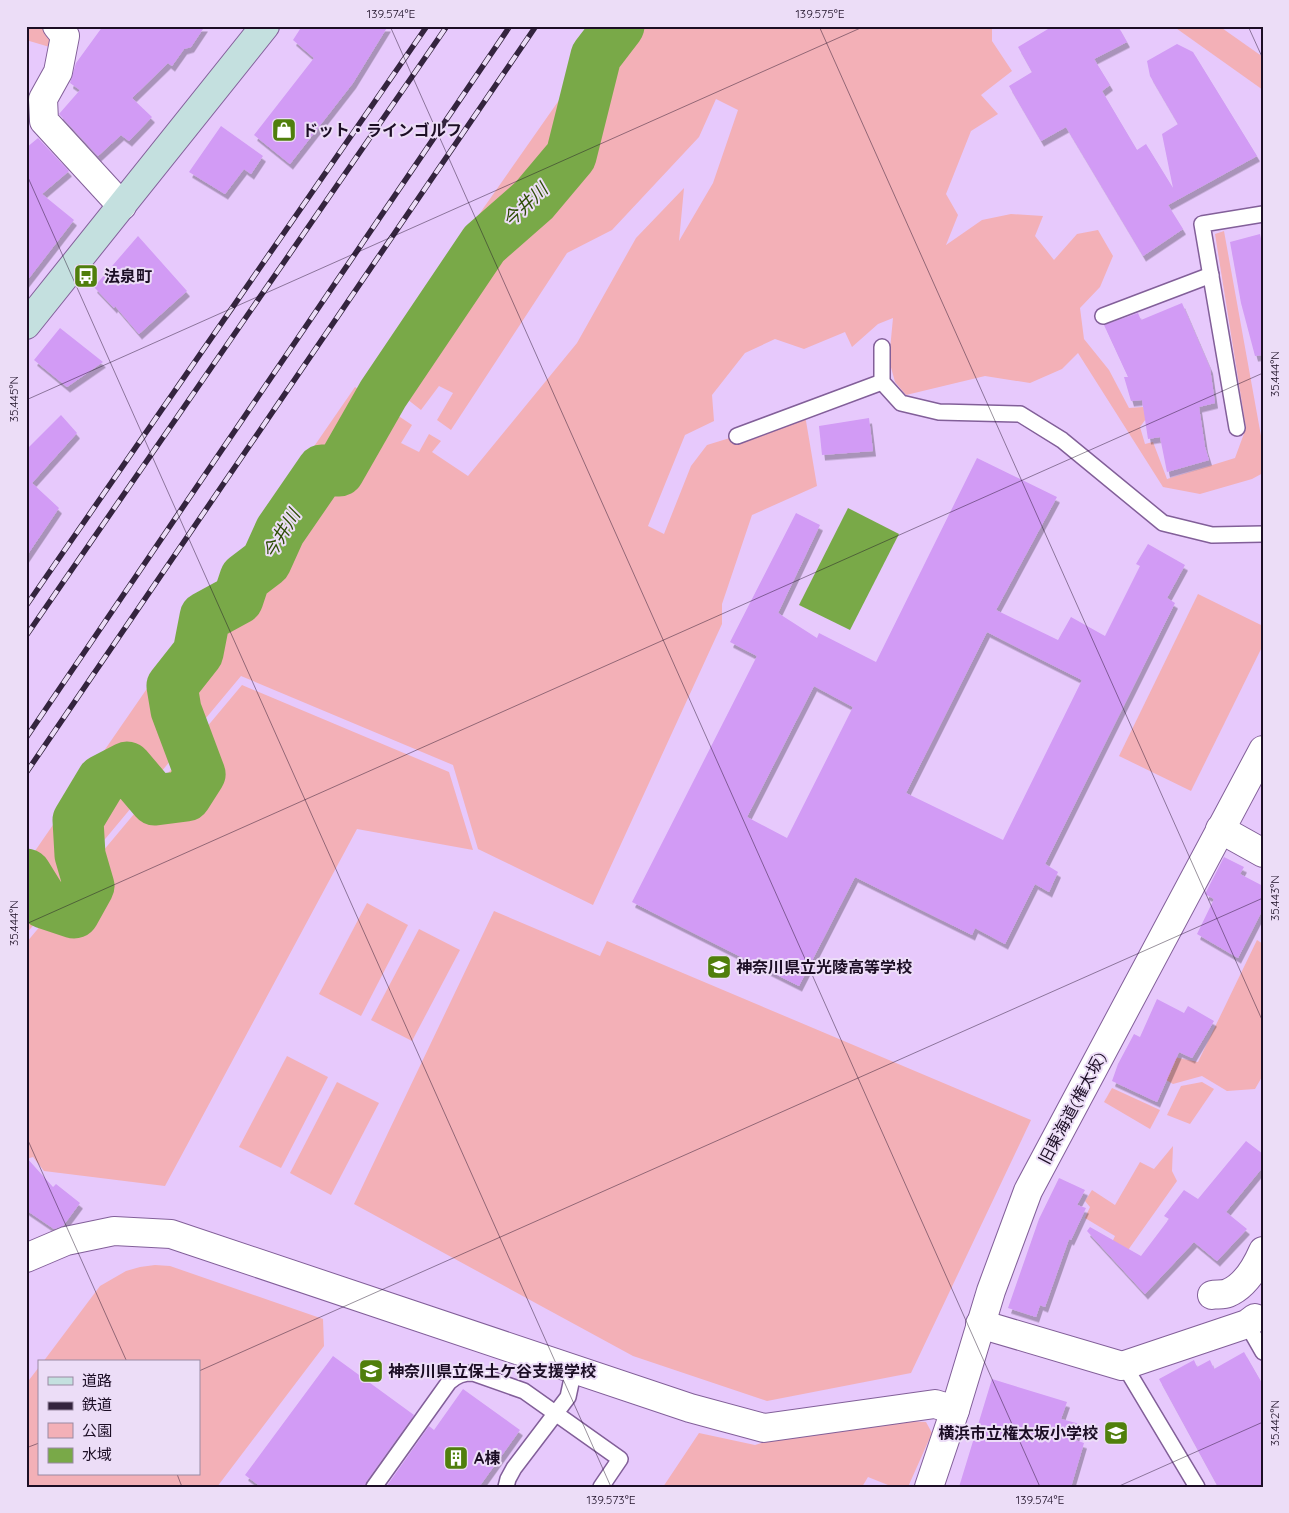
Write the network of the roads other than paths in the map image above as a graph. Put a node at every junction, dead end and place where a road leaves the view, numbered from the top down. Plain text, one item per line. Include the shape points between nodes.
1 (57, 26) edge
2 (265, 26) edge
3 (122, 206) junction
4 (1263, 214) edge
5 (1211, 275) junction
6 (1103, 316) dead end
7 (26, 325) edge
8 (882, 347) dead end
9 (882, 382) junction
10 (1237, 428) dead end
11 (736, 436) dead end
12 (1263, 534) edge
13 (1263, 750) edge
14 (1220, 829) junction
15 (1263, 853) edge
16 (1263, 1250) edge
17 (26, 1258) edge
18 (1212, 1295) dead end
19 (1251, 1321) joint
20 (980, 1324) junction
21 (1263, 1352) edge
22 (1124, 1365) junction
23 (574, 1369) junction
24 (955, 1410) junction
25 (556, 1414) junction
26 (374, 1487) edge
27 (506, 1487) edge
28 (601, 1487) edge
29 (929, 1487) edge
30 (1197, 1487) edge

1 - 3 street via 65,36 58,72 43,99 44,121
2 - 3 street
3 - 7 street
4 - 5 lane via 1202,224
5 - 6 lane
5 - 10 lane
8 - 9 lane
9 - 11 lane
9 - 12 lane via 901,403 938,412 1020,414 1062,440 1163,523 1212,535
13 - 14 street, 旧東海道(権太坂)
14 - 15 street
14 - 20 street, 旧東海道(権太坂) via 1028,1191
16 - 18 street via 1244,1283 1227,1293
17 - 23 street via 66,1241 114,1230 171,1234
19 - 21 lane
19 - 22 street
20 - 22 street
20 - 24 street, 旧東海道(権太坂)
22 - 30 lane
23 - 24 street via 690,1408 764,1428 935,1404
23 - 25 lane via 568,1397
24 - 29 street, 旧東海道(権太坂)
25 - 26 lane via 524,1391 473,1373 460,1374 449,1382
25 - 27 lane via 514,1468
25 - 28 lane via 620,1459

